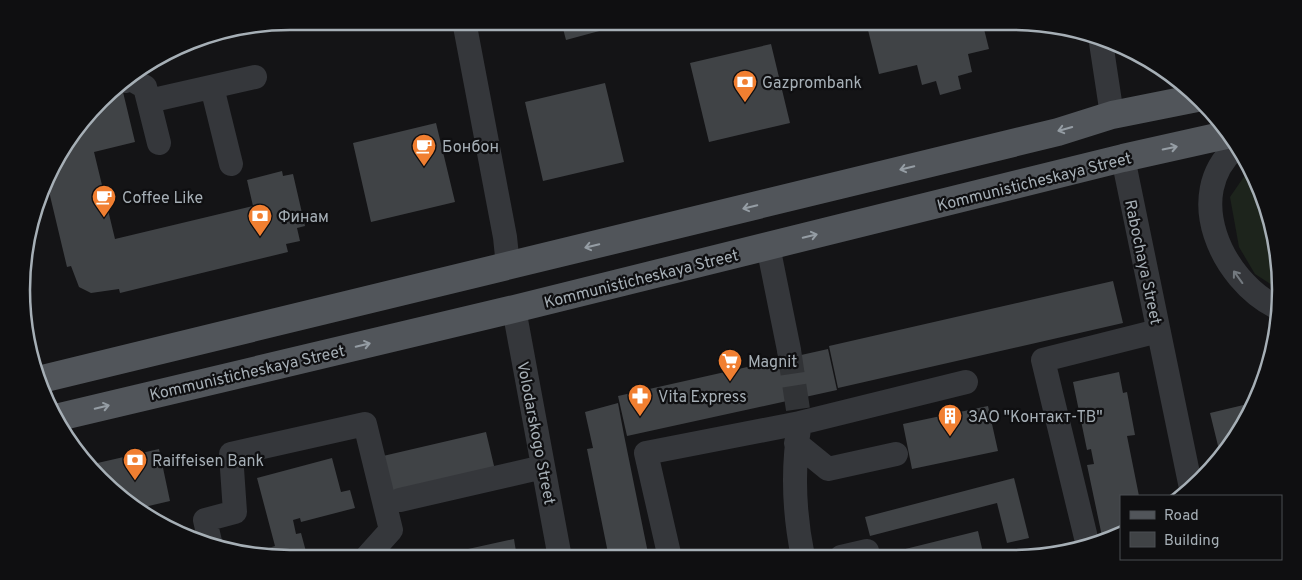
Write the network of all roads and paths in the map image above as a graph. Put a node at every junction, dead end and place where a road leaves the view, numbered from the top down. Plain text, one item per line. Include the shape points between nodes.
1 (466, 30) edge
2 (1102, 46) edge
3 (255, 77) dead end
4 (136, 81) edge
5 (212, 87) junction
6 (1189, 100) edge
7 (149, 101) junction
8 (1112, 116) junction
9 (1221, 136) edge
10 (159, 143) dead end
11 (1231, 151) edge
12 (1123, 158) junction
13 (230, 164) dead end
14 (768, 246) junction
15 (508, 266) junction
16 (1271, 305) edge
17 (514, 309) junction
18 (1158, 330) junction
19 (789, 350) tunnel mouth
20 (46, 378) edge
21 (966, 382) dead end
22 (63, 416) edge
23 (798, 433) junction
24 (896, 454) dead end
25 (543, 467) junction
26 (1189, 480) edge
27 (400, 500) dead end
28 (210, 537) edge
29 (1086, 539) edge
30 (373, 550) edge
31 (559, 550) edge
32 (668, 550) edge
33 (802, 550) edge

1 - 15 street
2 - 8 street, Rabochaya Street
3 - 5 street
4 - 7 street via 145,87
5 - 7 street
5 - 13 street
6 - 8 main road
7 - 10 street
8 - 12 main road, Rabochaya Street
8 -> 15 main road via 1058,132
12 -> 9 main road, Kommunisticheskaya Street
16 -> 11 street via 1244,284 1228,263 1211,215 1214,176
14 -> 12 main road, Kommunisticheskaya Street
12 - 18 street, Rabochaya Street
14 - 17 main road, Kommunisticheskaya Street
14 - 19 street
15 - 20 main road
22 -> 17 main road, Kommunisticheskaya Street
17 - 25 street, Volodarskogo Street
18 - 26 street, Rabochaya Street
18 - 29 street via 1043,360
21 - 23 street
23 - 24 street via 828,469
23 - 32 street via 646,453
23 - 33 street via 795,498
25 - 27 street
25 - 31 street, Volodarskogo Street
28 - 30 street via 205,520 235,512 231,454 365,424 391,530

